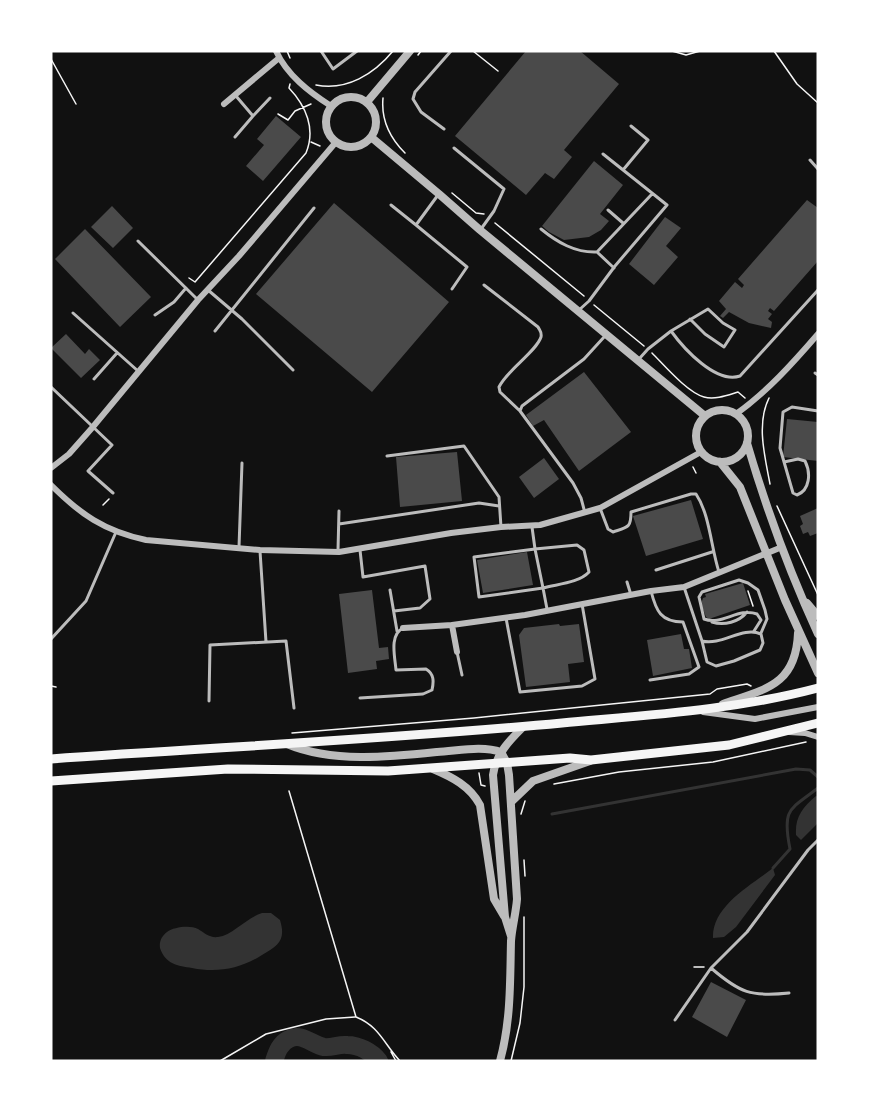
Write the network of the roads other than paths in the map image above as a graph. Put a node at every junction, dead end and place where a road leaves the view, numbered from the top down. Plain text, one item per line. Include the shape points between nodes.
1 (321, 51) edge
2 (357, 51) edge
3 (410, 51) edge
4 (451, 51) edge
5 (277, 54) edge
6 (234, 95) junction
7 (270, 98) dead end
8 (367, 102) junction
9 (224, 104) dead end
10 (331, 106) junction
11 (253, 116) junction
12 (631, 126) dead end
13 (444, 129) dead end
14 (235, 137) dead end
15 (370, 137) junction
16 (336, 141) junction
17 (454, 148) dead end
18 (603, 154) dead end
19 (810, 160) dead end
20 (818, 169) edge
21 (623, 170) junction
22 (439, 194) junction
23 (653, 194) junction
24 (391, 205) dead end
25 (314, 208) dead end
26 (608, 210) dead end
27 (623, 224) junction
28 (416, 225) junction
29 (541, 229) dead end
30 (480, 230) junction
31 (138, 241) dead end
32 (597, 252) junction
33 (614, 268) junction
34 (483, 285) dead end
35 (186, 288) junction
36 (452, 289) dead end
37 (208, 290) junction
38 (818, 290) edge
39 (198, 300) junction
40 (577, 311) junction
41 (232, 312) junction
42 (73, 313) dead end
43 (155, 315) dead end
44 (690, 319) junction
45 (215, 331) dead end
46 (671, 331) junction
47 (606, 335) junction
48 (817, 338) edge
49 (117, 353) junction
50 (639, 360) junction
51 (292, 370) dead end
52 (138, 371) junction
53 (94, 379) dead end
54 (51, 387) edge
55 (520, 411) junction
56 (818, 411) edge
57 (736, 414) junction
58 (705, 416) junction
59 (92, 428) junction
60 (747, 442) junction
61 (701, 452) junction
62 (387, 456) dead end
63 (720, 462) junction
64 (784, 462) junction
65 (242, 463) dead end
66 (51, 468) edge
67 (51, 484) edge
68 (113, 493) road end
69 (500, 506) junction
70 (600, 508) junction
71 (339, 511) dead end
72 (585, 513) junction
73 (339, 525) junction
74 (531, 525) junction
75 (501, 527) junction
76 (116, 532) junction
77 (783, 547) junction
78 (239, 549) junction
79 (535, 549) junction
80 (260, 550) junction
81 (360, 550) junction
82 (339, 552) junction
83 (712, 552) junction
84 (767, 553) junction
85 (656, 570) dead end
86 (719, 574) junction
87 (627, 582) dead end
88 (684, 587) junction
89 (543, 588) junction
90 (390, 590) dead end
91 (651, 591) junction
92 (631, 595) junction
93 (802, 598) junction
94 (582, 604) junction
95 (547, 610) junction
96 (394, 611) junction
97 (818, 616) edge
98 (506, 618) junction
99 (452, 625) junction
100 (400, 630) junction
101 (798, 630) junction
102 (754, 631) junction
103 (761, 634) junction
104 (818, 634) edge
105 (51, 639) edge
106 (702, 641) junction
107 (266, 642) junction
108 (457, 652) joint
109 (818, 673) edge
110 (462, 675) dead end
111 (650, 680) dead end
112 (818, 688) edge
113 (360, 698) dead end
114 (209, 701) dead end
115 (714, 707) junction
116 (818, 707) edge
117 (294, 708) dead end
118 (693, 710) junction
119 (818, 723) edge
120 (523, 727) junction
121 (784, 732) junction
122 (818, 737) edge
123 (285, 744) junction
124 (501, 752) junction
125 (51, 759) edge
126 (591, 760) junction
127 (507, 762) junction
128 (495, 764) junction
129 (433, 769) junction
130 (51, 781) edge
131 (511, 802) junction
132 (818, 840) edge
133 (505, 918) junction
134 (511, 937) junction
135 (711, 968) junction
136 (789, 993) dead end
137 (675, 1020) dead end
138 (500, 1061) edge

1 - 2 lane via 333,69
3 - 8 street
4 - 13 lane via 412,99 421,112
5 - 6 street
5 - 10 street via 292,75
6 - 9 street
6 - 11 lane
7 - 11 lane
8 - 10 street via 348,97
8 - 15 street via 375,115
10 - 16 street via 327,129
11 - 14 lane
12 - 21 lane via 648,140
15 - 16 street via 350,147
15 - 22 street
16 - 37 street
17 - 30 lane via 504,189
18 - 21 lane
19 - 20 lane
21 - 23 lane
22 - 28 lane
22 - 30 street
23 - 27 lane
23 - 33 lane via 667,205
24 - 28 lane
25 - 41 lane
26 - 27 lane
27 - 32 lane
28 - 36 lane via 467,267
29 - 32 lane via 572,248
30 - 40 street
31 - 35 lane
32 - 33 lane
33 - 40 lane
34 - 55 lane via 541,333 499,387
35 - 39 lane
35 - 43 lane
37 - 39 street
37 - 41 lane
38 - 46 lane via 746,371 734,378 718,374 693,357
39 - 52 street
40 - 47 street
41 - 45 lane
41 - 51 lane
42 - 49 lane
44 - 44 lane via 724,347 735,330 708,309
44 - 46 lane
46 - 50 lane
47 - 50 street
47 - 55 lane via 584,359
48 - 57 street
49 - 52 lane
49 - 53 lane
50 - 58 street
52 - 59 street
54 - 59 lane
55 - 72 lane via 573,483
56 - 64 lane via 792,407 783,412 780,448
57 - 58 street via 722,410
57 - 60 street via 745,424
58 - 61 street via 696,432
59 - 66 street
59 - 68 lane via 112,445 88,471
60 - 63 street via 737,457
60 - 77 street
61 - 63 street
61 - 70 street
62 - 69 lane via 464,446 499,497
63 - 84 street via 740,487
64 - 64 lane via 793,494 803,492 807,486 807,464 798,459
65 - 78 lane
67 - 76 street via 73,507
69 - 73 lane via 479,503
69 - 75 lane
70 - 72 street
70 - 83 lane via 613,532 629,527 631,512 696,494 711,537
71 - 73 lane
72 - 74 street
73 - 82 lane
74 - 75 street
74 - 79 lane
75 - 81 street
76 - 78 street via 146,540
76 - 105 lane via 86,601
77 - 84 street
77 - 93 street
78 - 80 street
79 - 89 lane
79 - 89 lane via 577,545 584,550 589,573
79 - 89 lane via 474,557 479,597
80 - 82 street
80 - 107 lane
81 - 82 street
81 - 96 lane via 363,578 425,566 430,599 420,608
83 - 85 lane
83 - 86 lane
84 - 86 street
84 - 101 street
86 - 88 street
87 - 92 lane
88 - 91 street
88 - 106 lane
89 - 95 lane
90 - 96 lane
91 - 92 street
91 - 111 lane via 665,620 683,622 699,667 689,674
92 - 94 street
93 - 97 street
93 - 104 street
94 - 95 street
94 - 98 lane via 595,679 582,686 519,692
95 - 98 street
96 - 100 lane
98 - 99 street
99 - 100 street
99 - 108 street
100 - 113 lane via 394,644 396,670 430,671 434,680 432,690
101 - 109 street
101 - 115 street via 797,649 785,676 768,687
102 - 103 lane
102 - 103 lane via 761,620 749,612 704,619 699,597 702,592 739,580 758,590 767,619
102 - 106 lane via 711,644
103 - 106 lane via 760,650 716,666 707,663
107 - 114 lane via 210,645
107 - 117 lane via 286,641
108 - 110 lane
112 - 115 highway
115 - 118 highway
116 - 118 street via 755,719
118 - 120 highway
119 - 121 highway
120 - 123 highway
120 - 124 street
121 - 122 street
121 - 126 highway via 729,745
123 - 124 street via 334,755 482,749
123 - 125 highway
124 - 127 street
124 - 128 street
126 - 127 highway
126 - 131 street via 532,781
127 - 128 highway
127 - 131 street
128 - 129 highway
128 - 133 street
129 - 130 highway via 228,768
129 - 133 street via 460,783 480,805 494,899
131 - 134 street via 517,899
132 - 135 lane via 747,932
133 - 134 street
134 - 138 street via 511,990
135 - 136 lane via 748,993
135 - 137 lane

